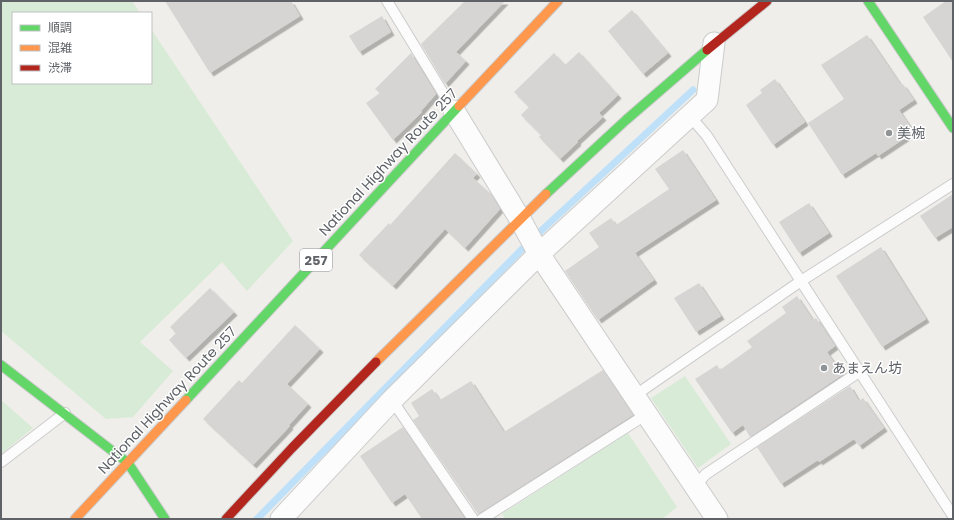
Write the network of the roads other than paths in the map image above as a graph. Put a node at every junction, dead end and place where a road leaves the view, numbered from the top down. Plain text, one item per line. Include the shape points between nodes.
1 (386, 1) edge
2 (558, 1) edge
3 (767, 1) edge
4 (868, 1) edge
5 (714, 43) junction
6 (454, 111) junction
7 (690, 116) junction
8 (953, 128) edge
9 (953, 184) edge
10 (520, 219) junction
11 (540, 254) junction
12 (801, 281) junction
13 (1, 365) edge
14 (859, 372) junction
15 (634, 396) junction
16 (392, 400) junction
17 (65, 413) junction
18 (647, 414) junction
19 (1, 462) edge
20 (128, 463) junction
21 (695, 486) junction
22 (953, 516) edge
23 (75, 519) edge
24 (165, 519) edge
25 (226, 519) edge
26 (281, 519) edge
27 (474, 519) edge
28 (482, 519) edge
29 (717, 519) edge

1 - 6 lane
2 - 6 main road, National Highway Route 257 / 257
3 - 5 main road
4 - 8 main road
5 - 7 street via 707,100
5 - 10 main road via 621,124
6 - 10 street
6 - 20 main road, National Highway Route 257 / 257
7 - 11 street
7 - 12 lane via 707,136
9 - 12 lane
10 - 11 street
10 - 25 main road via 279,461
11 - 15 street
11 - 16 street
12 - 14 lane
12 - 15 lane
13 - 17 main road
14 - 21 lane via 706,474
14 - 22 lane
15 - 18 street
16 - 26 street
16 - 27 lane
17 - 19 lane
17 - 20 main road
18 - 21 street
18 - 28 lane
20 - 23 main road, National Highway Route 257 / 257
20 - 24 main road
21 - 29 street

